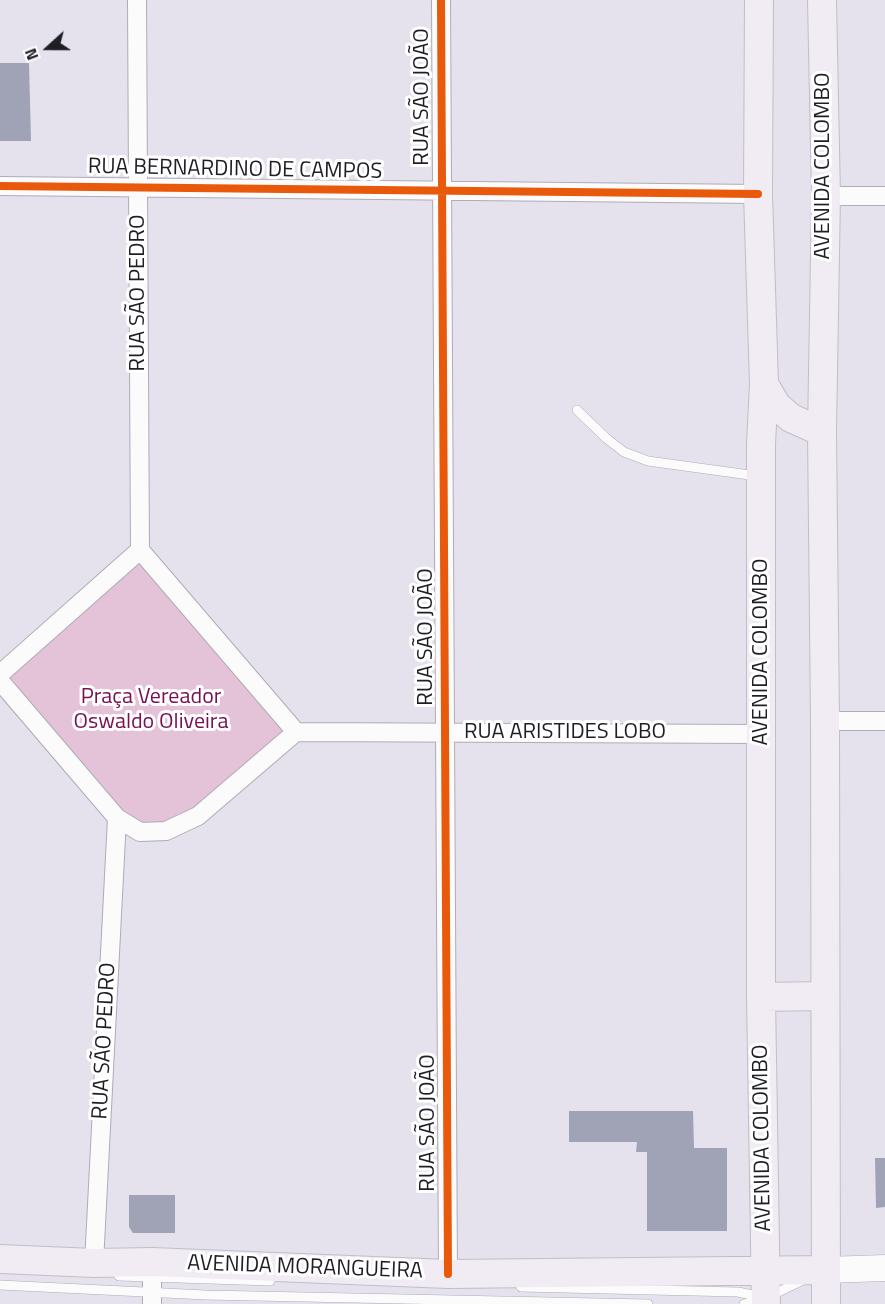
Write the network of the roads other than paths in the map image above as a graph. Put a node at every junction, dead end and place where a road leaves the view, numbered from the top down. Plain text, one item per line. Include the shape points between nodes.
1 (137, 0) edge
2 (441, 0) edge
3 (759, 0) edge
4 (822, 0) edge
5 (0, 186) edge
6 (138, 187) junction
7 (441, 191) junction
8 (758, 194) junction
9 (826, 196) junction
10 (885, 196) edge
11 (764, 384) junction
12 (577, 410) dead end
13 (822, 432) junction
14 (761, 476) junction
15 (140, 550) junction
16 (0, 674) edge
17 (0, 681) edge
18 (825, 721) junction
19 (885, 721) edge
20 (296, 732) junction
21 (444, 733) junction
22 (762, 734) junction
23 (117, 818) junction
24 (824, 996) junction
25 (761, 997) junction
26 (0, 1259) edge
27 (885, 1268) edge
28 (100, 1269) junction
29 (826, 1270) junction
30 (448, 1274) junction
31 (283, 1281) dead end
32 (152, 1284) edge
33 (0, 1285) edge
34 (511, 1287) dead end
35 (765, 1296) edge
36 (648, 1304) edge
37 (826, 1304) edge

1 - 6 street, RUA SÃO PEDRO
2 - 7 street, RUA SÃO JOÃO
3 - 8 main road, AVENIDA COLOMBO
4 - 9 main road, AVENIDA COLOMBO
5 - 6 street, RUA BERNARDINO DE CAMPOS
6 - 7 street, RUA BERNARDINO DE CAMPOS
6 - 15 street, RUA SÃO PEDRO
7 - 8 street, RUA BERNARDINO DE CAMPOS
7 - 21 street, RUA SÃO JOÃO
8 - 11 main road, AVENIDA COLOMBO
9 - 10 street
9 - 13 main road, AVENIDA COLOMBO
11 - 13 main road via 777,406 791,418
11 - 14 main road, AVENIDA COLOMBO
12 - 14 lane via 624,452 648,461
13 - 18 main road, AVENIDA COLOMBO
14 - 22 main road, AVENIDA COLOMBO
15 - 16 street
15 - 20 street
17 - 23 street
18 - 19 street
18 - 24 main road, AVENIDA COLOMBO
20 - 21 street, RUA ARISTIDES LOBO
20 - 23 street via 198,816 166,831 140,832
21 - 22 street, RUA ARISTIDES LOBO
21 - 30 street, RUA SÃO JOÃO
22 - 25 main road, AVENIDA COLOMBO
23 - 28 street, RUA SÃO PEDRO
24 - 25 main road
24 - 29 main road, AVENIDA COLOMBO
25 - 35 main road, AVENIDA COLOMBO
26 - 28 main road, AVENIDA MORANGUEIRA
27 - 29 main road
28 - 32 main road, AVENIDA MORANGUEIRA
29 - 35 main road, AVENIDA MORANGUEIRA
29 - 37 main road, AVENIDA COLOMBO
30 - 32 main road, AVENIDA MORANGUEIRA
30 - 35 main road, AVENIDA MORANGUEIRA
31 - 32 lane
32 - 33 lane
32 - 36 lane
34 - 35 lane via 738,1292

